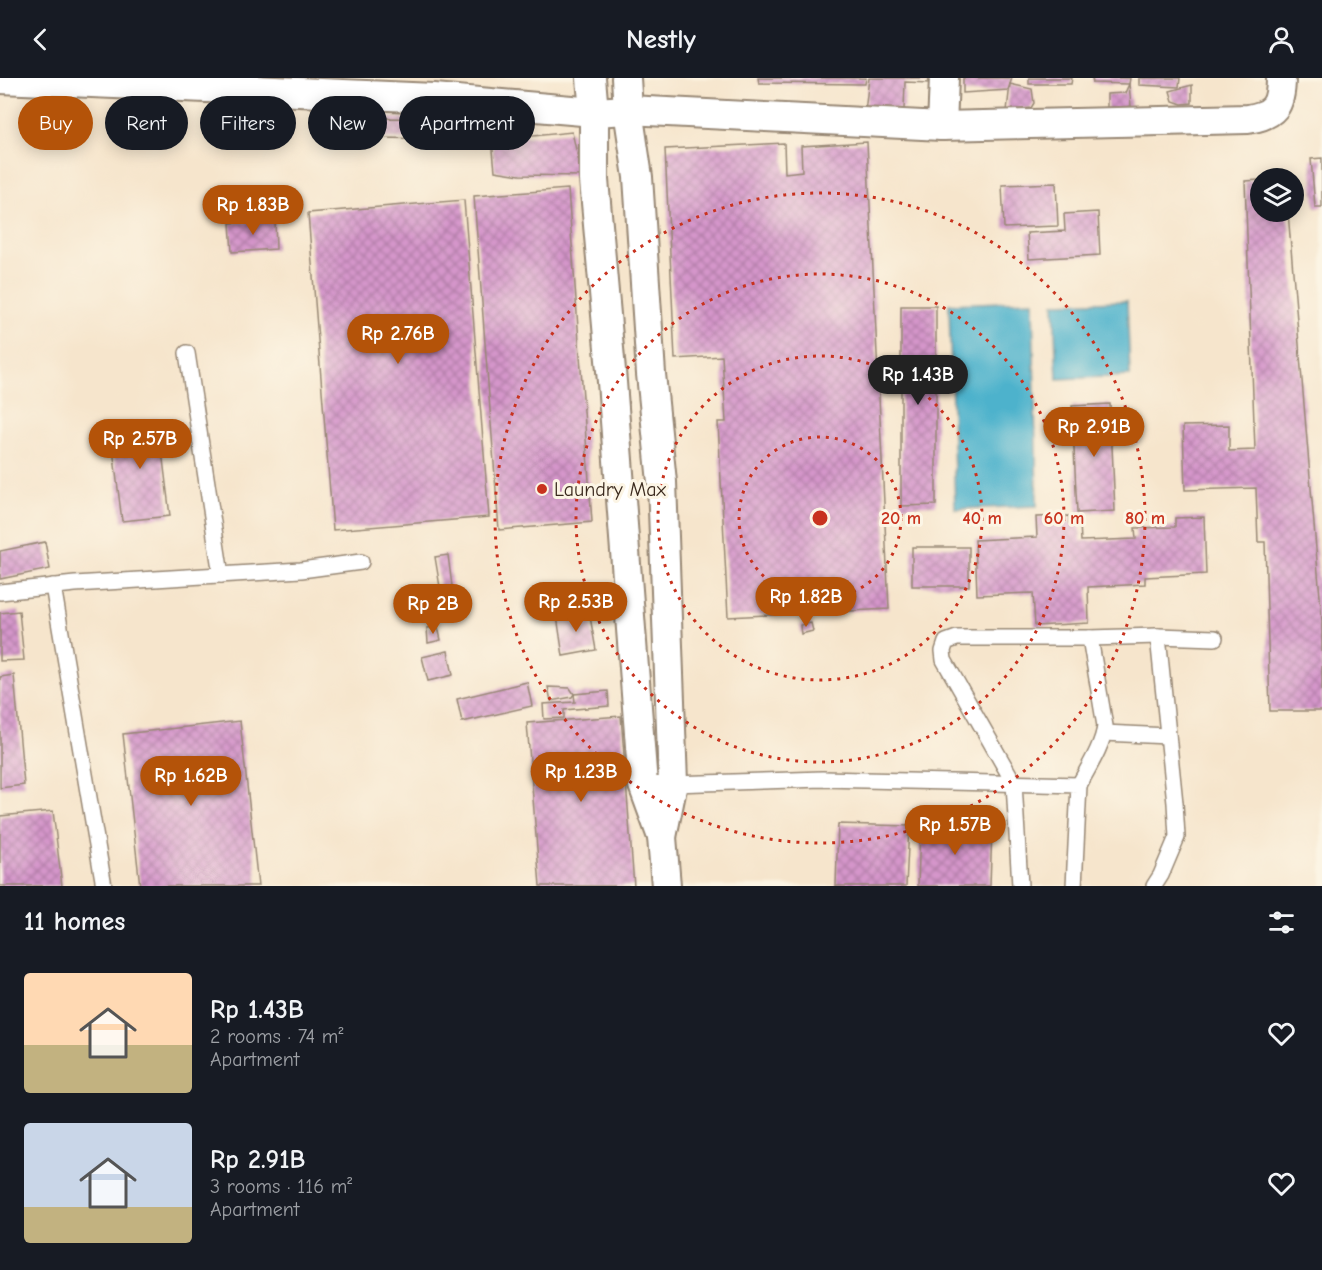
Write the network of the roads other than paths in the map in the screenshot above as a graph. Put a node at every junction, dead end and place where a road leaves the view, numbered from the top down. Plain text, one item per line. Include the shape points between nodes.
1 (591, 78) edge
2 (626, 78) edge
3 (944, 78) edge
4 (1281, 78) edge
5 (1, 79) edge
6 (628, 110) junction
7 (594, 112) junction
8 (942, 126) junction
9 (638, 177) junction
10 (594, 180) junction
11 (187, 353) dead end
12 (651, 374) junction
13 (612, 382) junction
14 (662, 482) junction
15 (620, 486) junction
16 (361, 562) dead end
17 (221, 575) junction
18 (53, 586) junction
19 (0, 592) edge
20 (1158, 636) junction
21 (1090, 638) junction
22 (1215, 638) dead end
23 (1104, 733) junction
24 (1168, 736) junction
25 (673, 783) junction
26 (1014, 783) junction
27 (643, 785) junction
28 (1079, 785) junction
29 (662, 837) junction
30 (104, 886) edge
31 (666, 886) edge
32 (1020, 886) edge
33 (1074, 886) edge
34 (1154, 886) edge

1 - 7 street
2 - 6 street
3 - 8 street
4 - 8 street via 1273,111 1248,119
5 - 7 street via 434,98
6 - 7 street
6 - 8 street
6 - 9 street
7 - 10 street
9 - 10 street
9 - 12 street
10 - 13 street
11 - 17 lane
12 - 13 street
12 - 14 street
13 - 15 street
14 - 15 street
14 - 25 street
15 - 27 street
16 - 17 lane
17 - 18 lane
18 - 19 lane
18 - 30 lane
20 - 21 lane
20 - 22 lane
20 - 24 lane
21 - 23 lane via 1105,718
21 - 26 lane via 957,638 946,642 944,660
23 - 24 lane
23 - 28 lane
24 - 34 lane via 1177,837
25 - 26 lane via 822,779
25 - 27 lane
25 - 29 street
26 - 28 lane
26 - 32 lane
27 - 29 street
28 - 33 lane
29 - 31 street

